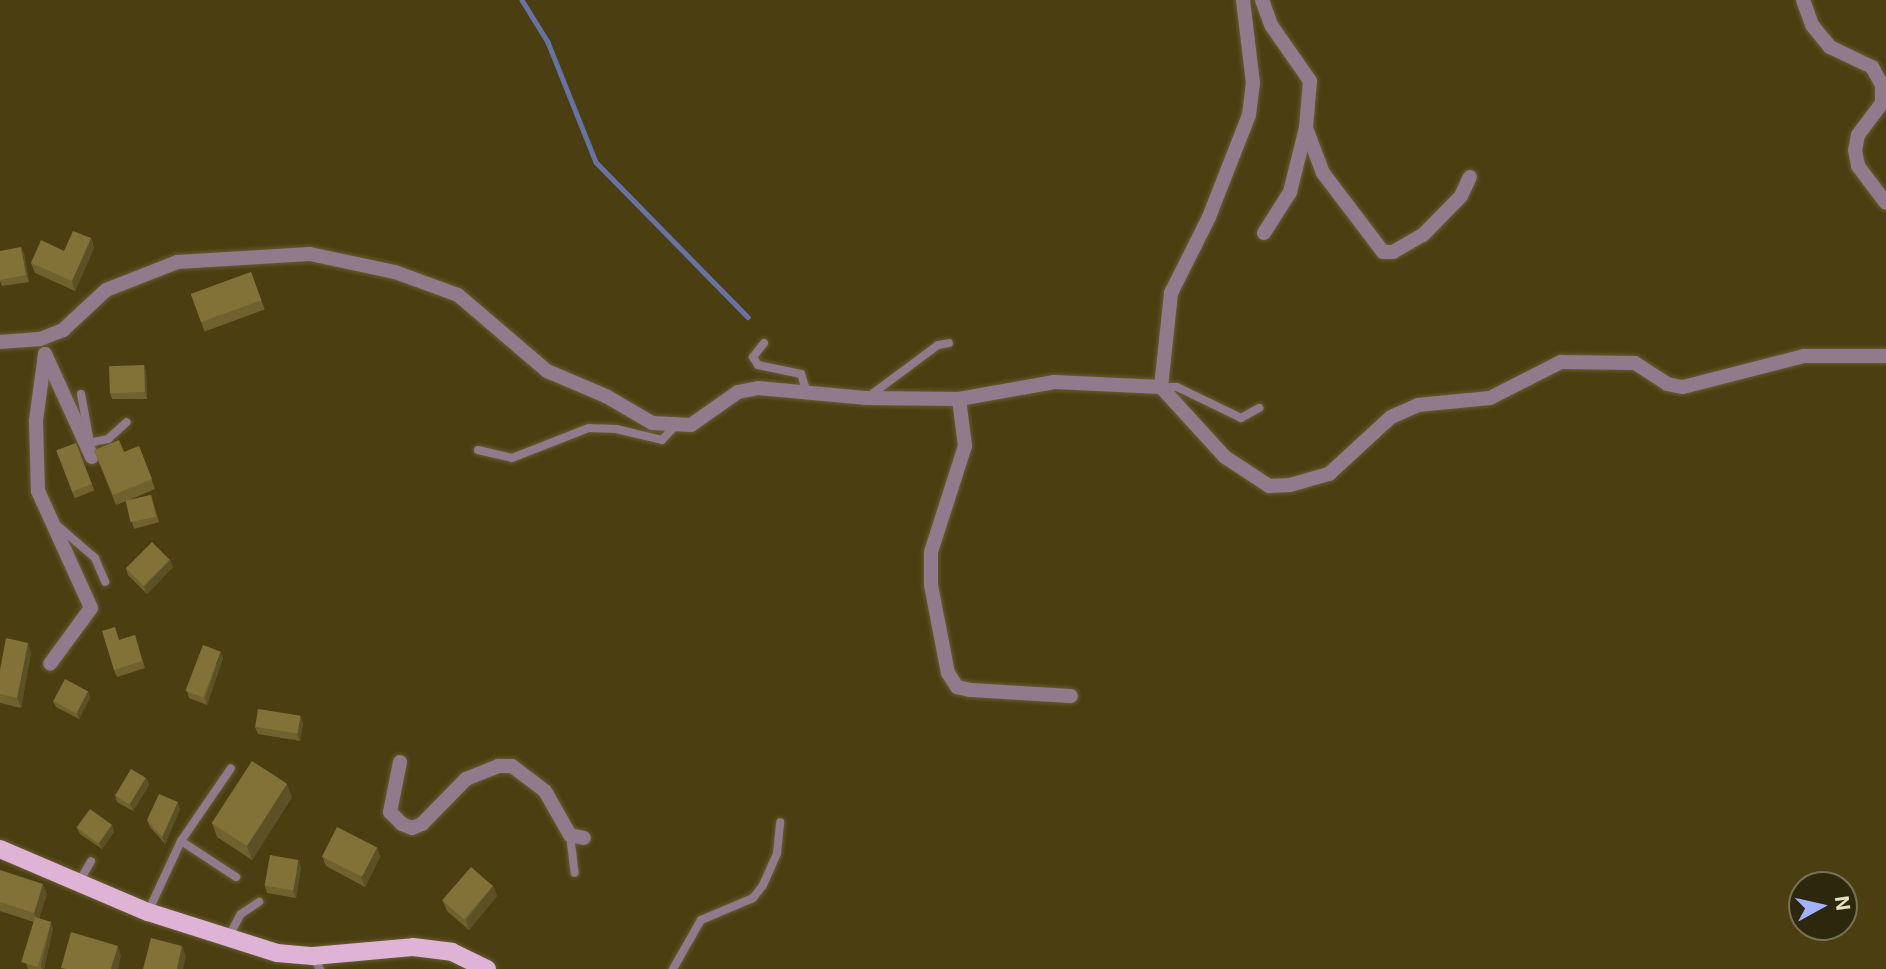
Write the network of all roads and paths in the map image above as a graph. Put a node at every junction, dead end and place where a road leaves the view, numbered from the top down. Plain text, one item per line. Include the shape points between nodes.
1 (1243, 0) edge
2 (1262, 0) edge
3 (1802, 0) edge
4 (1306, 128) junction
5 (1470, 177) dead end
6 (1886, 203) edge
7 (1264, 233) dead end
8 (40, 339) junction
9 (0, 342) edge
10 (764, 343) dead end
11 (949, 343) dead end
12 (45, 354) junction
13 (1886, 356) edge
14 (1161, 387) junction
15 (807, 393) junction
16 (81, 394) dead end
17 (866, 398) junction
18 (959, 399) junction
19 (1259, 408) dead end
20 (127, 422) dead end
21 (674, 427) junction
22 (89, 448) junction
23 (478, 450) dead end
24 (51, 519) junction
25 (105, 582) dead end
26 (50, 664) dead end
27 (1071, 696) dead end
28 (400, 762) dead end
29 (231, 768) dead end
30 (780, 822) dead end
31 (577, 836) joint
32 (181, 841) junction
33 (0, 849) edge
34 (91, 861) dead end
35 (575, 873) dead end
36 (236, 877) dead end
37 (79, 882) junction
38 (259, 902) dead end
39 (148, 912) junction
40 (228, 938) junction
41 (317, 962) edge
42 (488, 969) edge
43 (673, 969) edge

1 - 14 street via 1252,83 1249,115 1209,217 1171,293
2 - 4 street via 1271,25 1310,81
3 - 6 street via 1812,25 1830,47 1872,67 1882,85 1882,103 1858,135 1855,150 1858,166
4 - 5 street via 1322,173 1383,252 1394,253 1423,235 1461,196
4 - 7 street via 1290,192
8 - 9 street
8 - 12 street
8 - 21 street via 62,330 106,290 177,262 310,254 395,272 458,295 547,371 607,396 652,423
10 - 15 lane via 755,348 753,358 758,365 801,374
11 - 17 lane via 938,345
12 - 22 street
12 - 24 street via 35,456 38,491
13 - 14 street via 1804,356 1683,387 1667,384 1635,363 1561,362 1490,398 1418,405 1391,417 1329,474 1290,485 1269,485 1225,457
14 - 18 street via 1054,382
14 - 19 lane via 1177,387 1241,418
15 - 17 street
15 - 21 street via 758,388 738,392 691,425
16 - 22 lane
17 - 18 street
18 - 27 street via 965,446 931,552 931,586 948,673 957,687 970,690
20 - 22 lane via 117,435
21 - 23 lane via 662,440 617,429 589,428 512,458
24 - 25 lane via 95,558
24 - 26 street via 91,608
28 - 31 street via 390,812 402,824 412,828 422,824 466,779 498,766 512,766 545,791
29 - 32 lane
30 - 43 lane via 777,853 763,886 753,898 701,919
31 - 35 lane
32 - 36 lane
32 - 39 lane
33 - 37 main road
34 - 37 lane
37 - 39 main road
38 - 40 lane via 241,914
39 - 40 main road
40 - 41 main road
41 - 42 main road via 413,947 452,951

